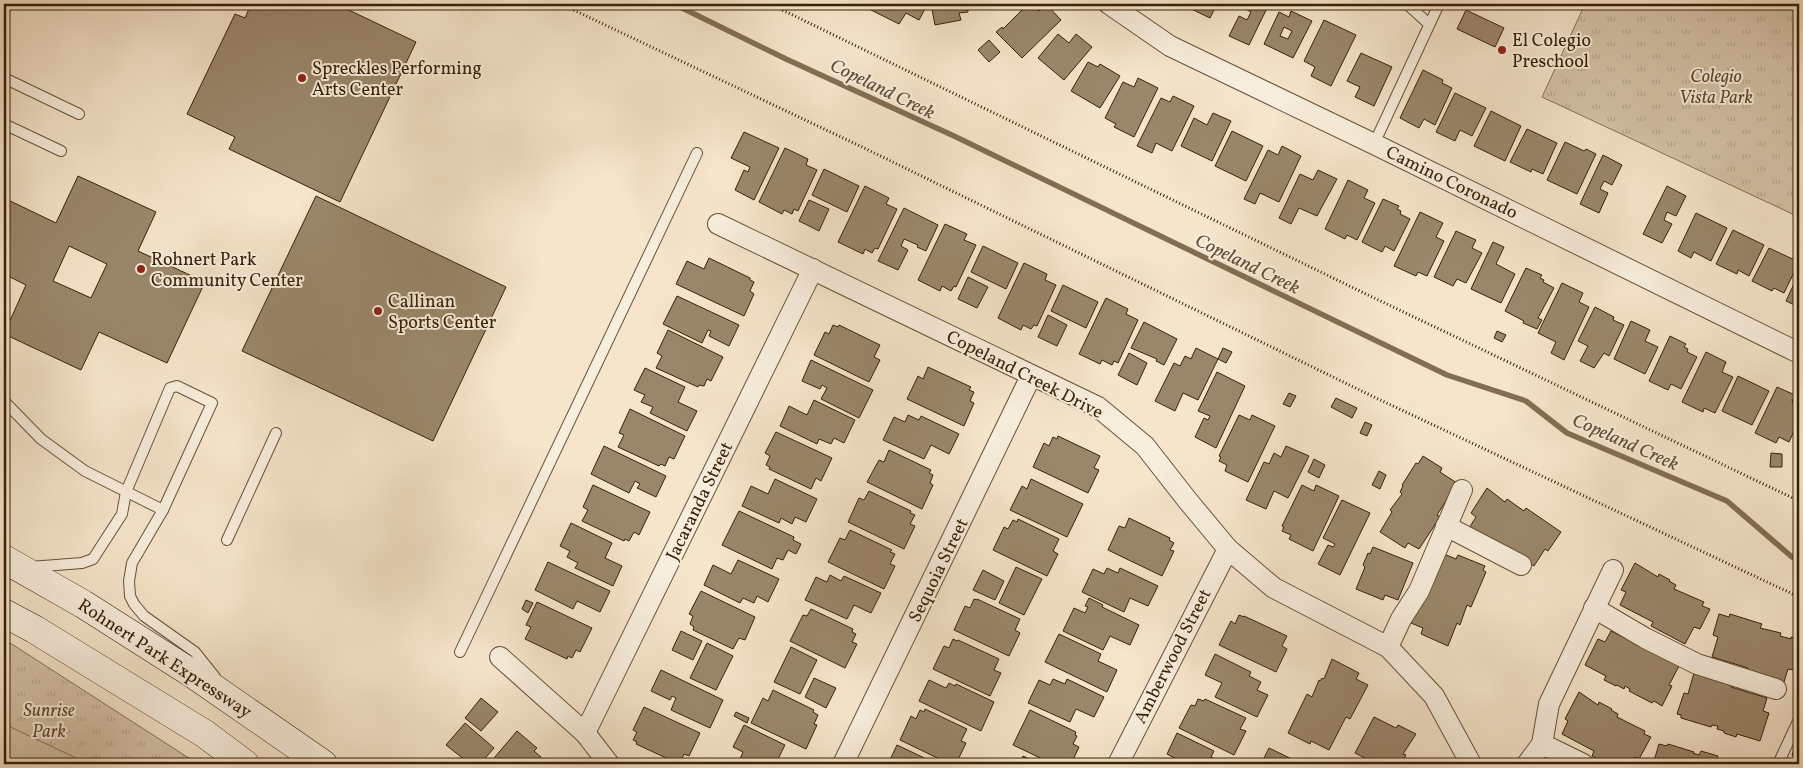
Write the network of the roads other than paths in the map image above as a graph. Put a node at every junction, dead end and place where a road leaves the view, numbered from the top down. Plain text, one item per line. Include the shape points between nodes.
1 (1109, 4) edge
2 (1407, 4) edge
3 (1439, 4) edge
4 (1429, 24) junction
5 (4, 78) edge
6 (79, 114) dead end
7 (4, 124) edge
8 (1374, 144) junction
9 (61, 151) dead end
10 (697, 153) dead end
11 (718, 224) dead end
12 (813, 269) junction
13 (1799, 353) edge
14 (1031, 376) junction
15 (4, 401) edge
16 (276, 433) dead end
17 (1462, 490) dead end
18 (126, 492) junction
19 (163, 510) junction
20 (1446, 526) junction
21 (226, 540) dead end
22 (1228, 549) junction
23 (12, 563) edge
24 (1521, 565) dead end
25 (1613, 570) dead end
26 (1594, 608) junction
27 (4, 613) edge
28 (1388, 647) junction
29 (460, 652) dead end
30 (500, 657) dead end
31 (1776, 689) dead end
32 (238, 704) junction
33 (1799, 719) edge
34 (585, 733) junction
35 (1542, 744) junction
36 (245, 764) edge
37 (323, 764) edge
38 (609, 764) edge
39 (843, 764) edge
40 (1118, 764) edge
41 (1471, 764) edge
42 (1527, 764) edge
43 (1583, 764) edge
44 (1778, 764) edge

1 - 8 street, Camino Coronado via 1170,46
2 - 4 lane
3 - 4 lane
4 - 8 lane
5 - 6 lane
7 - 9 lane
8 - 13 street, Camino Coronado
10 - 29 lane
11 - 12 street, Copeland Creek Drive
12 - 14 street, Copeland Creek Drive
12 - 34 street, Jacaranda Street
14 - 22 street, Copeland Creek Drive via 1098,407 1145,446
14 - 39 street, Sequoia Street
15 - 18 lane via 41,439 85,471
16 - 21 lane
17 - 20 street
18 - 19 lane
18 - 19 lane via 170,388 177,386 204,399 212,403
18 - 23 lane via 122,514 93,559 82,563
19 - 32 lane via 132,563 130,596 144,616 195,652
20 - 24 street
20 - 28 street via 1419,591
22 - 28 street, Copeland Creek Drive via 1274,588
22 - 40 street, Amberwood Street
23 - 32 main road, Rohnert Park Expressway via 83,604
25 - 26 street
26 - 31 street via 1697,664
26 - 35 street via 1549,704
27 - 36 main road via 34,628 197,729
28 - 41 street, Copeland Creek Drive via 1434,696
30 - 34 street
32 - 37 main road, Rohnert Park Expressway
33 - 44 lane
34 - 38 street
35 - 42 street
35 - 43 street

